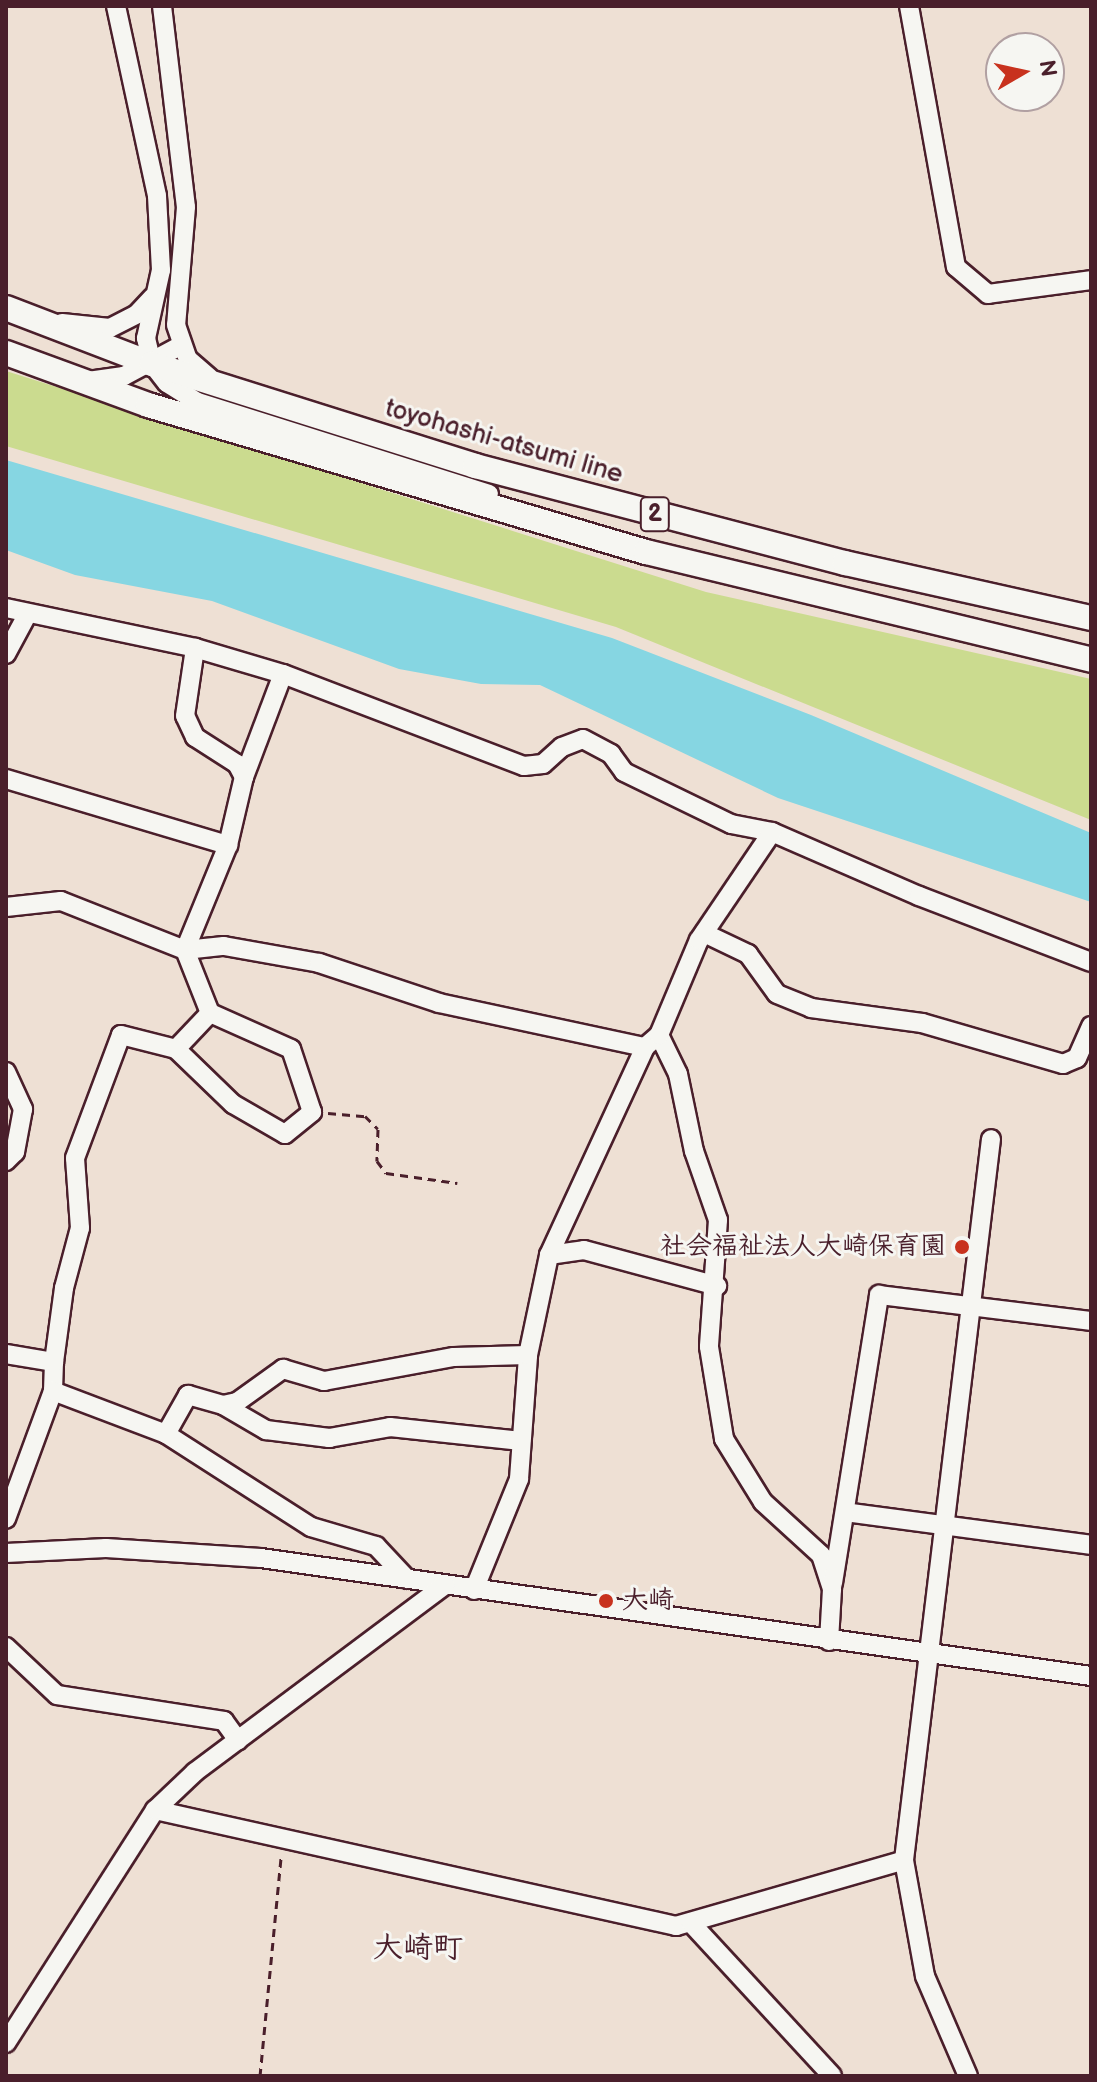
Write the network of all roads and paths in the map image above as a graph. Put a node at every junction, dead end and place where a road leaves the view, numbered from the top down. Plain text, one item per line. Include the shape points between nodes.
1 (116, 6) edge
2 (162, 6) edge
3 (909, 6) edge
4 (1091, 280) edge
5 (157, 292) junction
6 (6, 308) edge
7 (48, 321) junction
8 (180, 346) junction
9 (6, 353) edge
10 (152, 364) junction
11 (87, 381) junction
12 (226, 386) junction
13 (672, 558) junction
14 (6, 608) edge
15 (27, 615) junction
16 (1091, 618) edge
17 (195, 648) junction
18 (6, 654) edge
19 (1091, 660) edge
20 (283, 674) junction
21 (244, 777) junction
22 (6, 779) edge
23 (772, 832) junction
24 (228, 845) junction
25 (6, 907) edge
26 (704, 933) junction
27 (185, 950) junction
28 (1091, 962) edge
29 (210, 1013) junction
30 (1091, 1026) edge
31 (652, 1041) junction
32 (176, 1049) junction
33 (6, 1072) edge
34 (312, 1112) junction
35 (991, 1139) dead end
36 (6, 1161) edge
37 (457, 1183) dead end
38 (549, 1255) junction
39 (717, 1286) junction
40 (973, 1308) junction
41 (1091, 1321) edge
42 (6, 1354) edge
43 (528, 1355) junction
44 (54, 1362) junction
45 (53, 1391) junction
46 (223, 1405) junction
47 (166, 1434) junction
48 (521, 1441) junction
49 (845, 1512) junction
50 (6, 1519) edge
51 (943, 1525) junction
52 (1091, 1545) edge
53 (6, 1553) edge
54 (407, 1579) junction
55 (445, 1585) junction
56 (832, 1589) junction
57 (474, 1590) junction
58 (829, 1641) junction
59 (6, 1647) edge
60 (928, 1654) junction
61 (1091, 1676) edge
62 (238, 1740) junction
63 (155, 1810) junction
64 (283, 1836) junction
65 (904, 1860) junction
66 (691, 1923) junction
67 (6, 2043) edge
68 (260, 2076) edge
69 (832, 2076) edge
70 (968, 2076) edge

1 - 5 street via 157,196
2 - 8 street via 186,207 176,325
3 - 4 street via 956,267 988,294
5 - 7 street via 137,314 110,328
5 - 10 street via 146,338
6 - 7 main road, toyohashi-atsumi line / 2
7 - 10 main road, toyohashi-atsumi line / 2
8 - 10 street
8 - 12 street via 196,370
9 - 11 main road, 2
10 - 11 street via 109,380
10 - 12 main road, toyohashi-atsumi line / 2
10 - 13 street via 167,383 198,402 608,531
11 - 13 main road, 2 via 163,409
12 - 16 main road, toyohashi-atsumi line / 2 via 547,485 845,563
13 - 19 main road, 2
14 - 15 street
15 - 17 street
15 - 18 street
17 - 20 street
17 - 21 street via 185,716 195,737 237,764
20 - 21 street
20 - 23 street via 524,766 543,764 562,747 583,739 611,754 624,772 731,824
21 - 24 street
22 - 24 street
23 - 26 street
23 - 28 street
24 - 27 street
25 - 27 street via 61,901
26 - 30 street via 748,954 777,994 811,1008 922,1023 1063,1064 1077,1058
26 - 31 street
27 - 29 street
27 - 31 street via 224,946 319,963 439,1003
29 - 32 street
29 - 34 street via 291,1049
31 - 38 street
31 - 39 street via 678,1074 694,1151 718,1220
32 - 34 street via 233,1104 285,1134
32 - 44 street via 121,1035 93,1106 75,1158 80,1228 64,1288
33 - 36 street via 23,1109 15,1152
34 - 37 path via 365,1116 378,1129 377,1161 386,1173
35 - 40 street
38 - 39 street via 584,1250
38 - 43 street
39 - 56 street via 709,1347 724,1439 763,1502 821,1555
40 - 41 street
40 - 49 street via 879,1295
40 - 51 street
42 - 44 street
43 - 46 street via 454,1357 324,1381 283,1369 237,1402
43 - 48 street
44 - 45 street
45 - 47 street
45 - 50 street
46 - 47 street via 188,1395
46 - 48 street via 266,1430 329,1438 390,1427
47 - 54 street via 311,1527 376,1546
48 - 57 street via 519,1479
49 - 51 street
49 - 56 street
51 - 52 street
51 - 60 street
53 - 54 street via 106,1548 261,1558
54 - 55 street
55 - 57 street
55 - 62 street
56 - 58 street
57 - 58 street
58 - 60 street
59 - 62 street via 57,1695 224,1721
60 - 61 street
60 - 65 street
62 - 63 street
63 - 64 street
63 - 67 street
64 - 66 street via 676,1926
64 - 68 path
65 - 66 street
65 - 70 street via 925,1976
66 - 69 street

